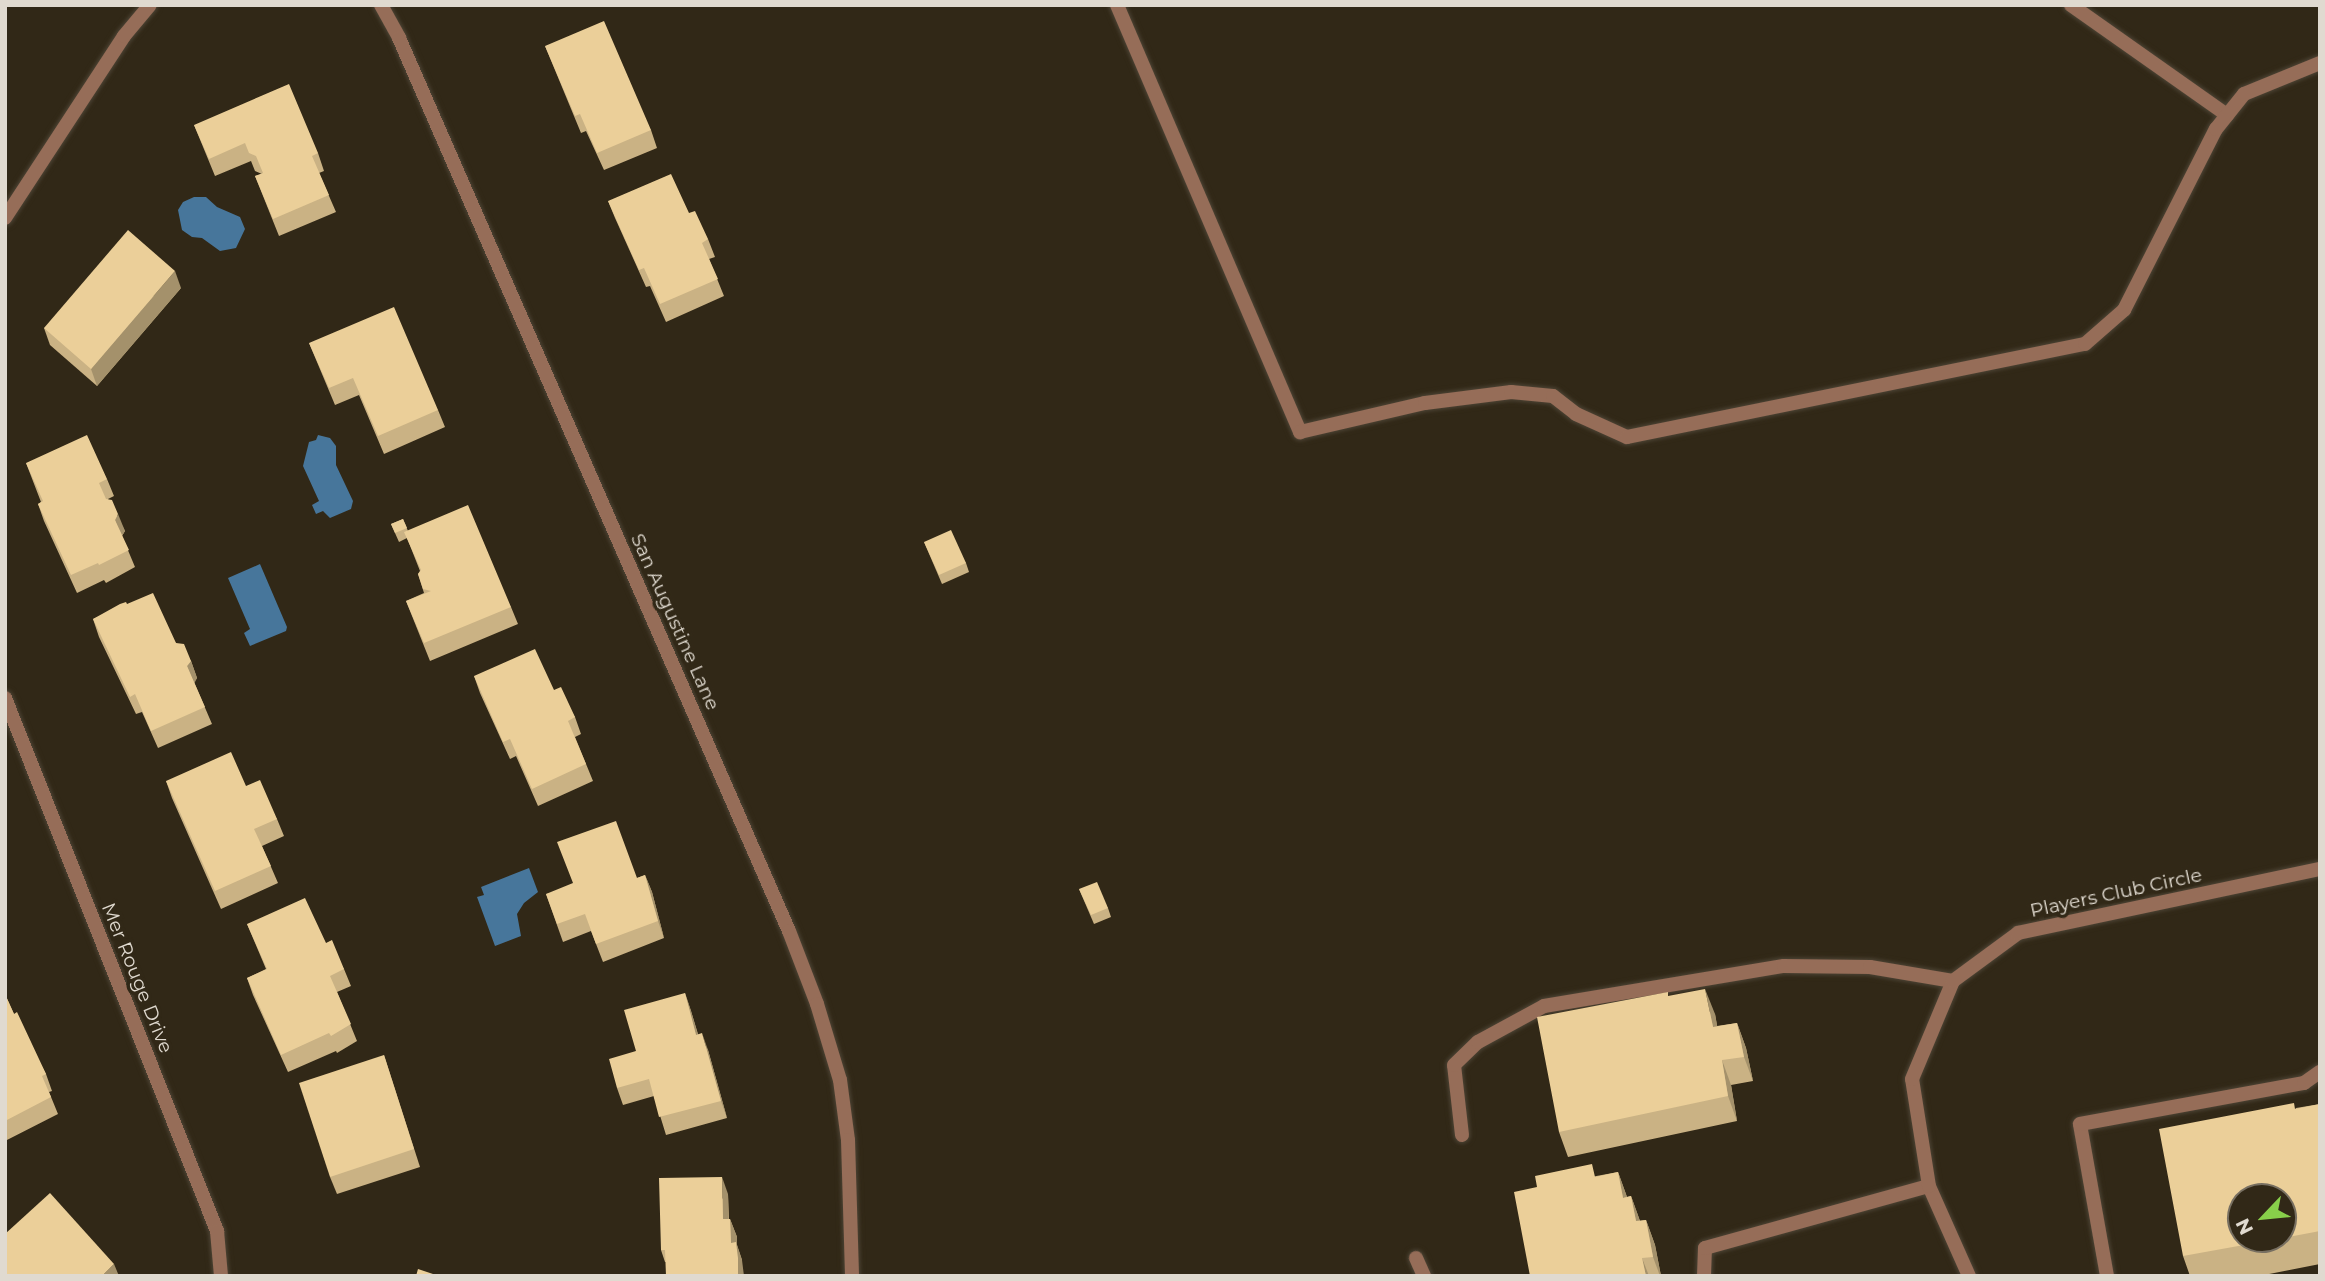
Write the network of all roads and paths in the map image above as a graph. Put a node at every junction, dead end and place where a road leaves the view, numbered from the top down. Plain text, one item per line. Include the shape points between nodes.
1 (150, 5) edge
2 (381, 5) edge
3 (1117, 5) edge
4 (2071, 5) edge
5 (2320, 64) edge
6 (2227, 116) junction
7 (5, 218) edge
8 (5, 698) edge
9 (2319, 874) edge
10 (1952, 981) junction
11 (2320, 1072) edge
12 (1462, 1135) dead end
13 (1929, 1186) junction
14 (1416, 1258) dead end
15 (221, 1276) edge
16 (852, 1276) edge
17 (1424, 1276) edge
18 (1704, 1276) edge
19 (1969, 1276) edge
20 (2107, 1276) edge

1 - 7 street via 124,36
2 - 16 street, San Augustine Lane via 789,931 817,1004 840,1080 848,1140
3 - 6 street via 1300,432 1425,403 1511,392 1553,396 1576,414 1627,437 2085,344 2124,310 2216,129
4 - 6 street
5 - 6 street via 2244,94
8 - 15 street, Mer Rouge Drive via 217,1231
9 - 10 street, Players Club Circle via 2018,933
10 - 12 street via 1870,967 1784,966 1544,1006 1478,1042 1454,1065
10 - 13 street via 1912,1079
11 - 20 street via 2304,1083 2080,1124
13 - 18 street via 1705,1248
13 - 19 street
14 - 17 street

